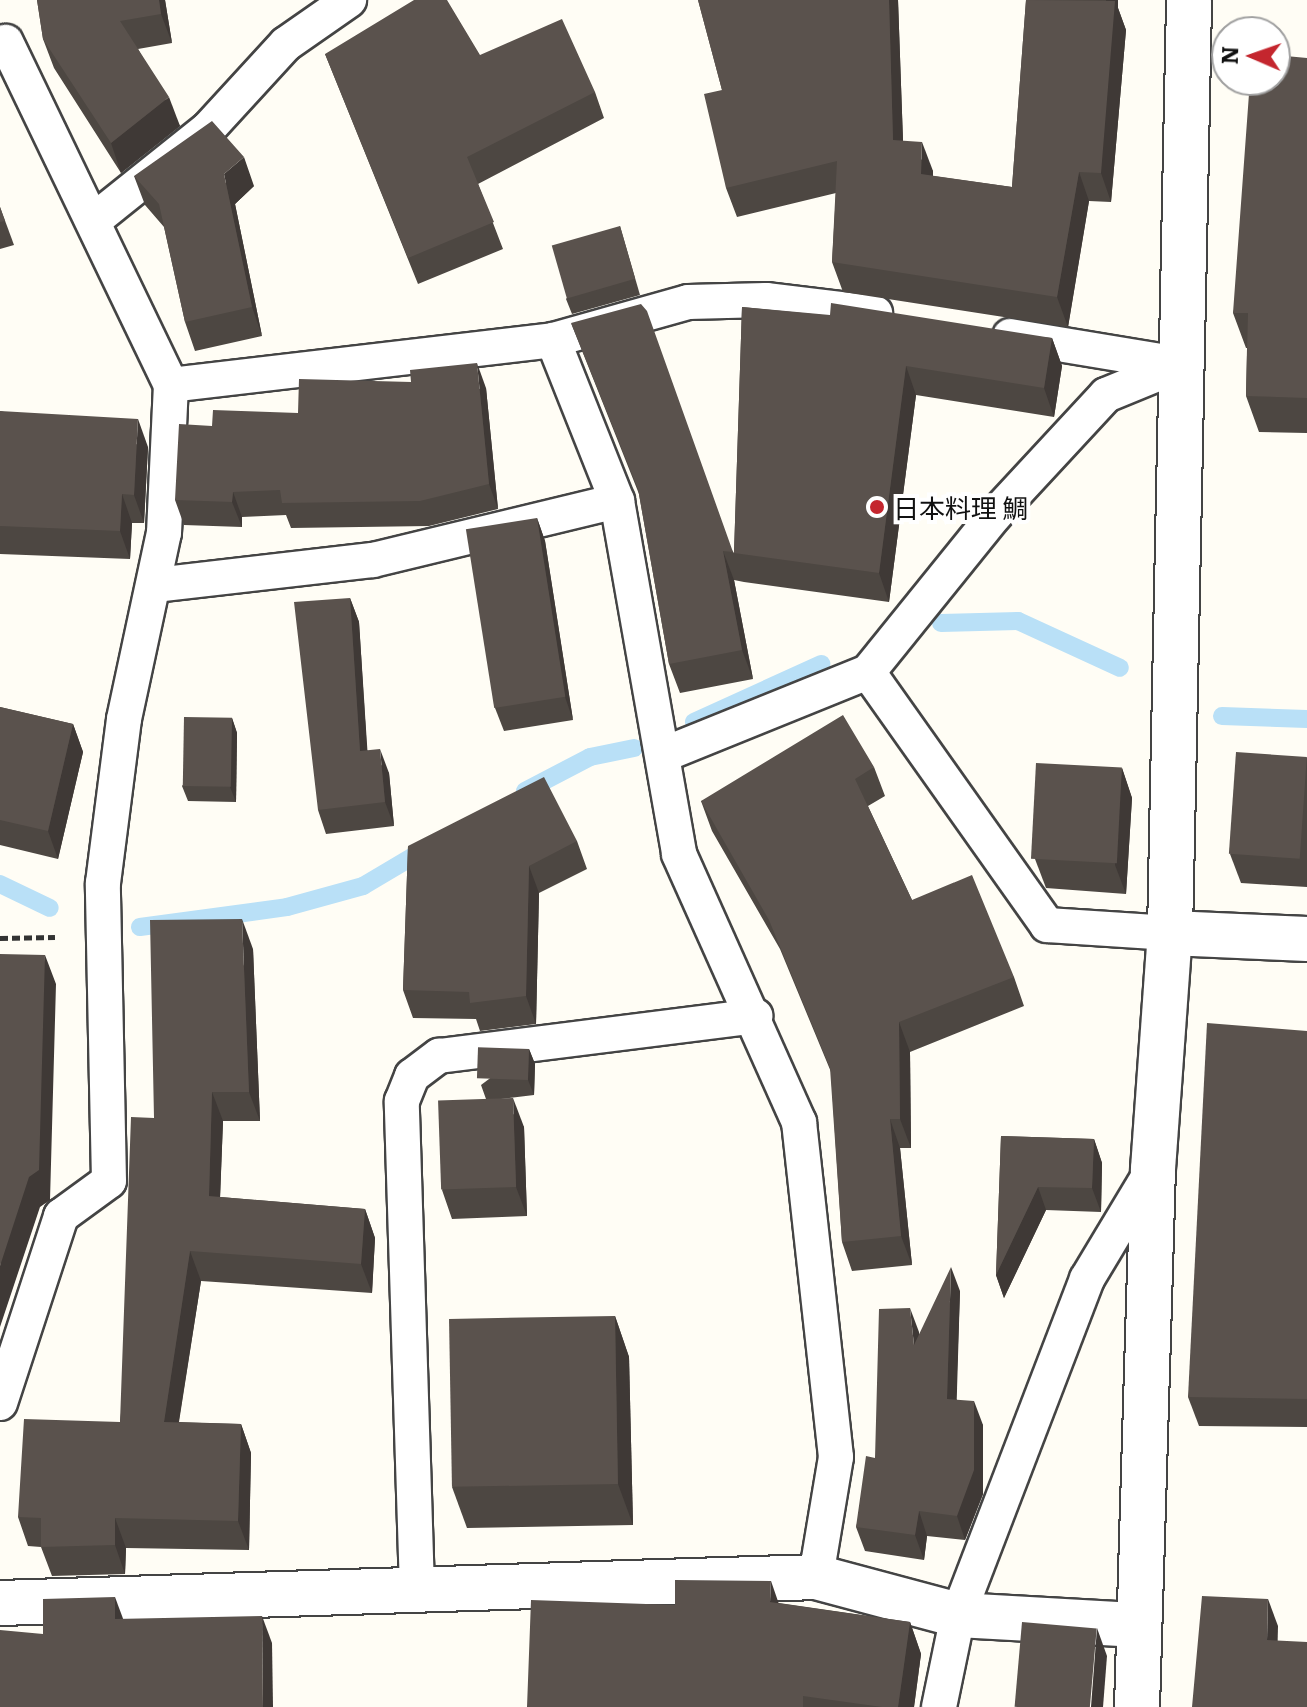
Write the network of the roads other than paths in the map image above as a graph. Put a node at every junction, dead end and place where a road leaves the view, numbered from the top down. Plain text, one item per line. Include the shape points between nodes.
1 (349, 0) edge
2 (1189, 0) edge
3 (2, 39) edge
4 (93, 221) junction
5 (904, 318) edge
6 (981, 331) edge
7 (553, 340) junction
8 (1179, 364) junction
9 (171, 385) junction
10 (617, 501) junction
11 (156, 585) junction
12 (868, 672) junction
13 (665, 754) junction
14 (1170, 933) junction
15 (1307, 939) edge
16 (755, 1016) junction
17 (1153, 1169) junction
18 (0, 1403) edge
19 (816, 1577) junction
20 (417, 1589) junction
21 (0, 1603) edge
22 (958, 1615) junction
23 (1139, 1625) junction
24 (939, 1707) edge
25 (1137, 1707) edge

1 - 4 lane via 286,44 208,129
2 - 8 street
3 - 4 lane
4 - 9 lane
5 - 7 lane via 766,300 688,302
6 - 8 lane
7 - 9 lane
7 - 10 lane
8 - 12 lane via 1106,395 994,516
8 - 14 street
9 - 11 lane
10 - 11 lane via 373,560
10 - 13 lane
11 - 18 lane via 124,719 103,883 109,1181 61,1216
12 - 13 lane
12 - 14 lane via 1047,925
13 - 16 lane via 679,854
14 - 15 street
14 - 17 street
16 - 19 lane via 799,1122 836,1457
16 - 20 lane via 439,1056 412,1076 402,1101
17 - 22 lane via 1087,1279
17 - 23 street
19 - 20 street
19 - 22 street
20 - 21 street
22 - 23 street
22 - 24 lane
23 - 25 street

